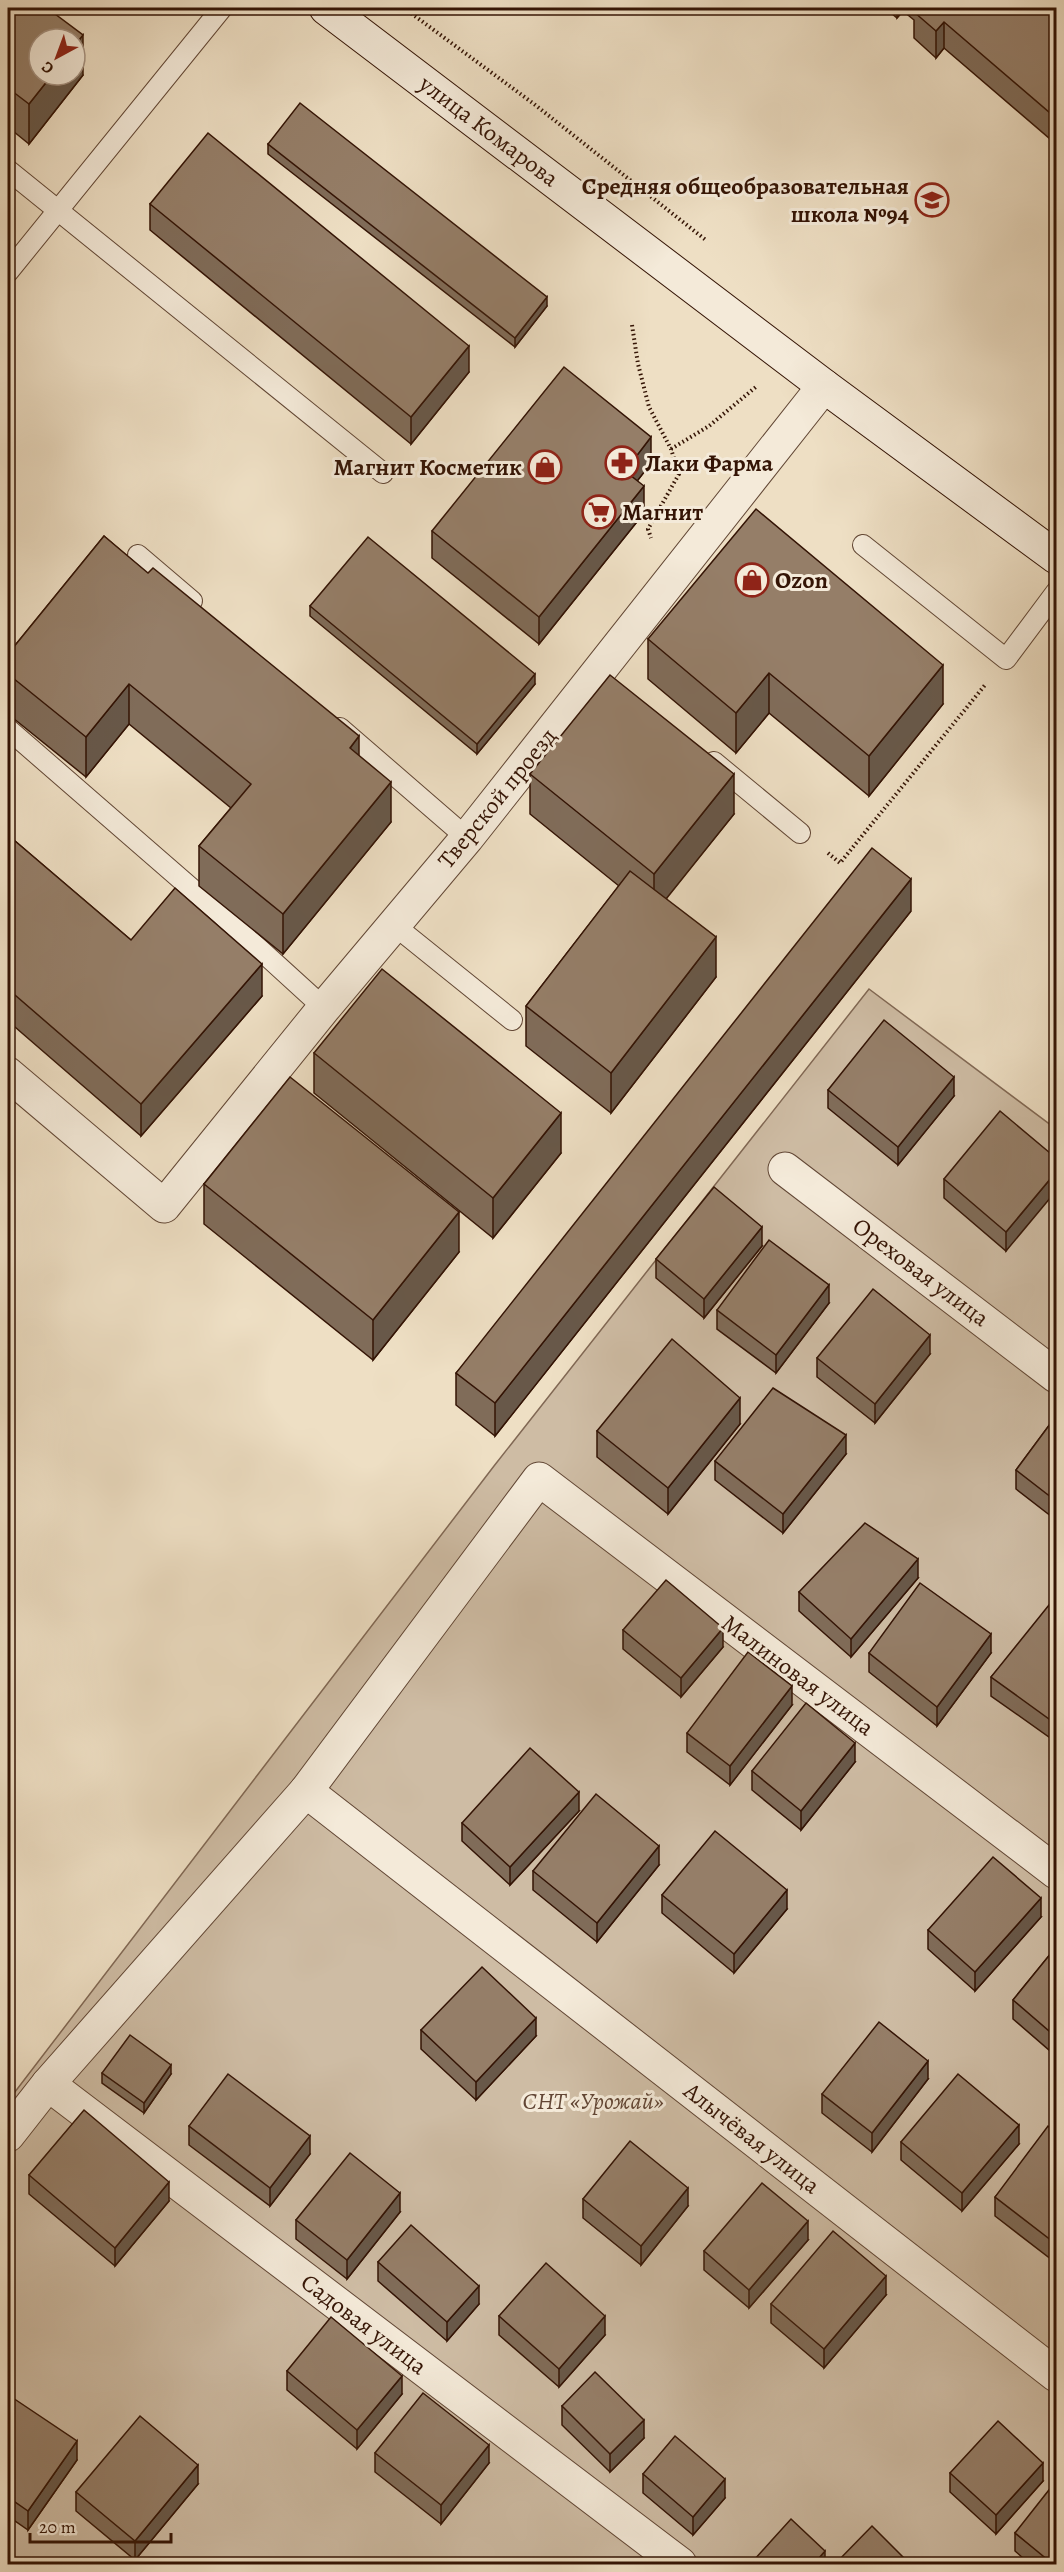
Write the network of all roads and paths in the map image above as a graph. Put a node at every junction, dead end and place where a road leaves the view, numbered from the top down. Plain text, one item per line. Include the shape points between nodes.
1 (222, 8) edge
2 (326, 8) edge
3 (8, 170) edge
4 (58, 210) junction
5 (8, 272) edge
6 (632, 325) dead end
7 (791, 361) junction
8 (824, 386) junction
9 (671, 449) junction
10 (382, 473) dead end
11 (679, 474) dead end
12 (863, 545) dead end
13 (138, 555) dead end
14 (1056, 557) edge
15 (1056, 592) edge
16 (209, 616) edge
17 (1006, 659) junction
18 (325, 716) edge
19 (8, 729) edge
20 (700, 751) edge
21 (800, 833) joint
22 (467, 838) junction
23 (394, 925) junction
24 (324, 1008) junction
25 (512, 1020) dead end
26 (8, 1074) edge
27 (785, 1169) dead end
28 (1056, 1376) edge
29 (306, 1791) junction
30 (1056, 1872) edge
31 (48, 2084) junction
32 (8, 2134) edge
33 (1056, 2375) edge
34 (680, 2565) edge

1 - 4 lane
2 - 7 street, улица Комарова
3 - 4 lane
4 - 5 lane
4 - 10 lane
6 - 9 path via 649,406
7 - 8 street, улица Комарова
7 - 9 path via 710,426
8 - 14 street, улица Комарова
8 - 22 street, Тверской проезд via 609,676
9 - 11 path
12 - 17 lane
13 - 16 lane
15 - 17 lane
17 - 21 path via 840,862
18 - 22 lane
19 - 24 lane
20 - 21 lane
22 - 23 street, Тверской проезд
23 - 24 street, Тверской проезд
23 - 25 lane
24 - 26 street, Тверской проезд via 164,1206
27 - 28 street, Ореховая улица
29 - 30 street, Малиновая улица via 539,1479
29 - 31 street
29 - 33 street, Алычёвая улица
31 - 32 street
31 - 34 street, Садовая улица

